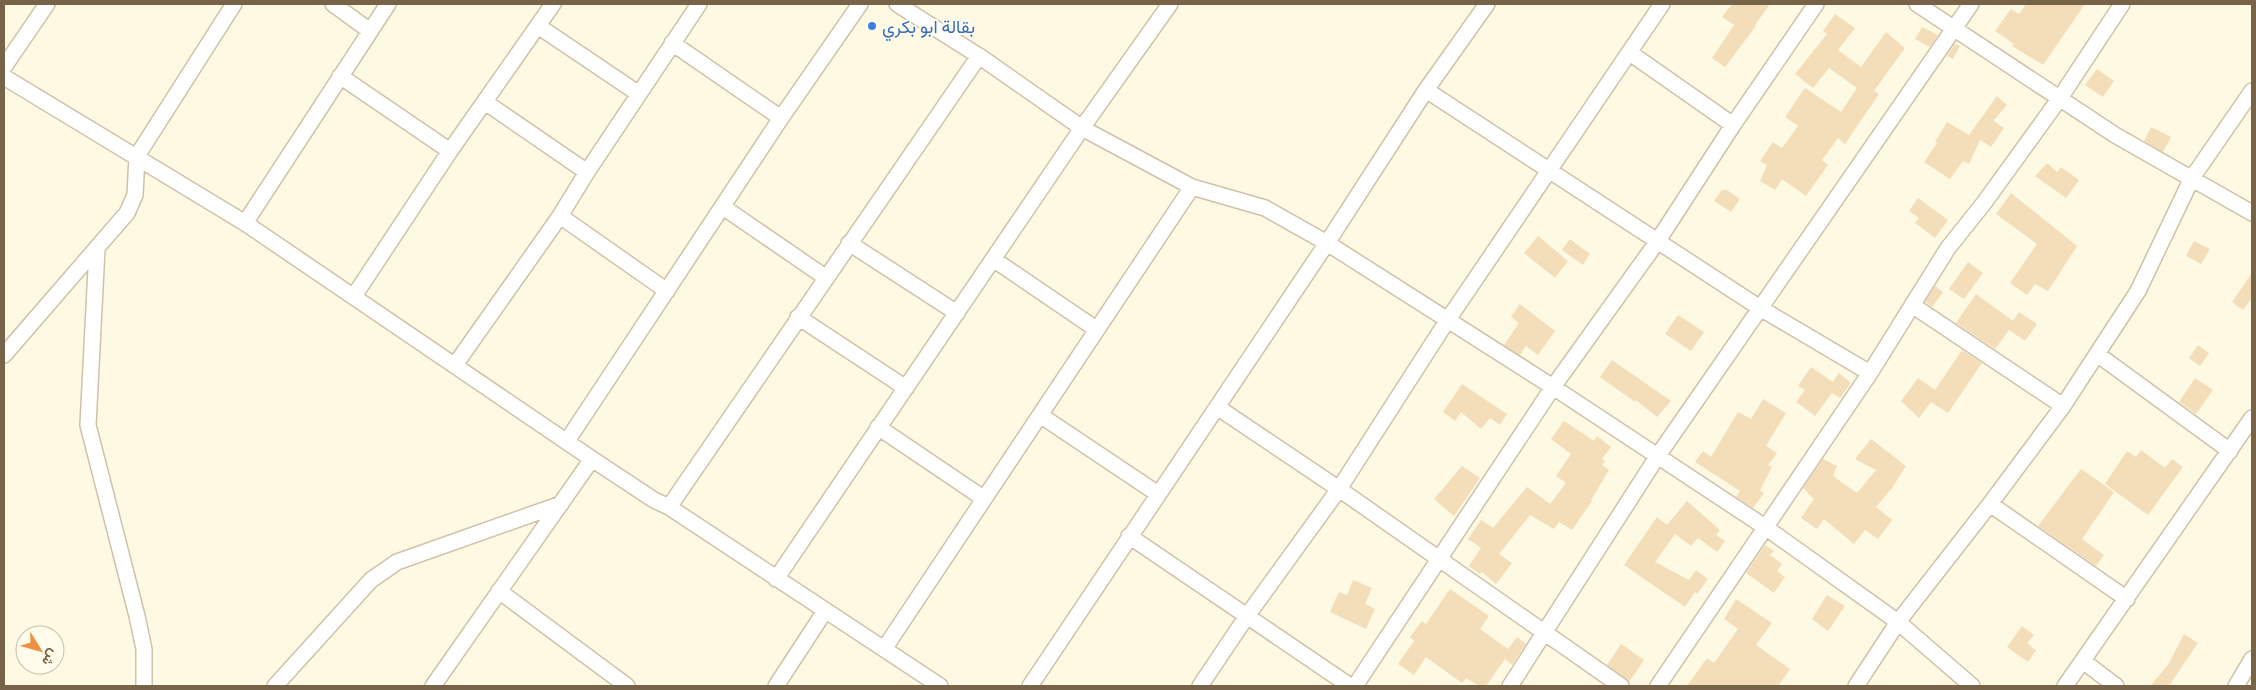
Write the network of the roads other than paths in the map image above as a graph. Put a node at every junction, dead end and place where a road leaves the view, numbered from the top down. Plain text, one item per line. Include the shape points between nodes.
1 (47, 4) edge
2 (234, 4) edge
3 (333, 4) edge
4 (388, 4) edge
5 (553, 4) edge
6 (700, 4) edge
7 (860, 4) edge
8 (897, 4) edge
9 (1170, 4) edge
10 (1487, 4) edge
11 (1662, 4) edge
12 (1816, 4) edge
13 (1917, 4) edge
14 (1971, 4) edge
15 (2122, 4) edge
16 (538, 26) junction
17 (1955, 28) junction
18 (370, 32) junction
19 (672, 43) junction
20 (1630, 52) junction
21 (979, 56) junction
22 (4, 66) edge
23 (340, 76) junction
24 (4, 77) edge
25 (1426, 90) junction
26 (2252, 92) edge
27 (639, 94) junction
28 (2060, 98) junction
29 (485, 102) junction
30 (781, 118) junction
31 (1733, 125) junction
32 (1082, 128) junction
33 (450, 151) junction
34 (138, 156) junction
35 (1550, 170) junction
36 (587, 172) junction
37 (2192, 178) junction
38 (1192, 187) junction
39 (724, 207) junction
40 (2252, 213) edge
41 (560, 216) junction
42 (245, 223) junction
43 (1657, 242) junction
44 (849, 243) junction
45 (1327, 243) junction
46 (97, 249) junction
47 (993, 259) junction
48 (826, 277) junction
49 (667, 292) junction
50 (354, 296) junction
51 (1912, 305) junction
52 (1760, 308) junction
53 (957, 313) junction
54 (798, 317) junction
55 (1447, 321) junction
56 (1096, 329) junction
57 (2097, 354) junction
58 (4, 355) edge
59 (455, 365) junction
60 (1870, 373) junction
61 (1553, 387) junction
62 (906, 388) junction
63 (2062, 406) junction
64 (1217, 408) junction
65 (1040, 414) junction
66 (2252, 418) edge
67 (878, 427) junction
68 (567, 441) junction
69 (2230, 451) junction
70 (1657, 457) junction
71 (592, 459) junction
72 (1339, 489) junction
73 (1158, 494) junction
74 (984, 498) junction
75 (561, 504) junction
76 (1990, 504) junction
77 (669, 507) junction
78 (1765, 527) junction
79 (1129, 536) junction
80 (1438, 560) junction
81 (776, 579) junction
82 (499, 590) junction
83 (2127, 599) junction
84 (825, 611) junction
85 (1247, 616) junction
86 (1898, 622) junction
87 (1545, 632) junction
88 (884, 649) junction
89 (2252, 659) edge
90 (2083, 662) junction
91 (608, 680) edge
92 (144, 686) edge
93 (275, 686) edge
94 (433, 686) edge
95 (627, 686) edge
96 (776, 686) edge
97 (940, 686) edge
98 (1030, 686) edge
99 (1200, 686) edge
100 (1350, 686) edge
101 (1355, 686) edge
102 (1510, 686) edge
103 (1621, 686) edge
104 (1658, 686) edge
105 (1856, 686) edge
106 (1972, 686) edge
107 (2065, 686) edge
108 (2116, 686) edge
109 (2236, 686) edge

1 - 22 street
2 - 34 street
3 - 18 street
4 - 18 street
5 - 16 street
6 - 19 street
7 - 30 street
8 - 21 street
9 - 32 street
10 - 25 street
11 - 20 street
12 - 31 street
13 - 17 street
14 - 17 street
15 - 28 street
16 - 27 street
16 - 29 street
17 - 28 street
17 - 52 street
18 - 23 street
19 - 27 street
19 - 30 street
20 - 31 street
20 - 35 street
21 - 32 street
21 - 44 street
23 - 33 street
23 - 42 street
24 - 34 street
25 - 35 street
25 - 45 street
26 - 37 street
27 - 36 street
28 - 37 street via 2115,135
28 - 51 street via 1948,248
29 - 33 street
29 - 36 street
30 - 39 street
31 - 43 street
32 - 38 street
32 - 47 street
33 - 50 street
34 - 42 street
34 - 46 street via 132,205
35 - 43 street
35 - 55 street
36 - 41 street
37 - 40 street
37 - 57 street via 2138,291
38 - 45 street via 1264,208
38 - 56 street
39 - 48 street
39 - 49 street
41 - 49 street
41 - 59 street
42 - 50 street
43 - 52 street
43 - 61 street
44 - 48 street
44 - 53 street
45 - 55 street
45 - 64 street
46 - 58 street
46 - 92 street via 88,426 144,648
47 - 53 street
47 - 56 street
48 - 54 street
49 - 68 street
50 - 59 street
51 - 60 street
51 - 63 street
52 - 60 street
52 - 70 street
53 - 62 street
54 - 62 street
54 - 77 street
55 - 61 street
55 - 72 street
56 - 65 street
57 - 63 street
57 - 69 street
59 - 68 street
60 - 78 street
61 - 70 street
61 - 80 street
62 - 67 street
63 - 76 street
64 - 72 street
64 - 73 street
65 - 73 street
65 - 74 street
66 - 69 street
67 - 74 street
67 - 81 street
68 - 71 street
69 - 83 street
70 - 78 street
70 - 87 street
71 - 75 street
71 - 77 street
72 - 80 street
72 - 85 street
73 - 79 street
74 - 88 street
75 - 82 street
75 - 93 street via 397,562 372,580
76 - 83 street
76 - 86 street
77 - 81 street
78 - 86 street
78 - 104 street
79 - 85 street
79 - 98 street
80 - 87 street
80 - 101 street
81 - 84 street
82 - 91 street
82 - 94 street
83 - 90 street
84 - 88 street
84 - 96 street
85 - 99 street
85 - 100 street
86 - 105 street
86 - 106 street
87 - 102 street
87 - 103 street
88 - 97 street
89 - 109 street
90 - 107 street
90 - 108 street
91 - 95 street

